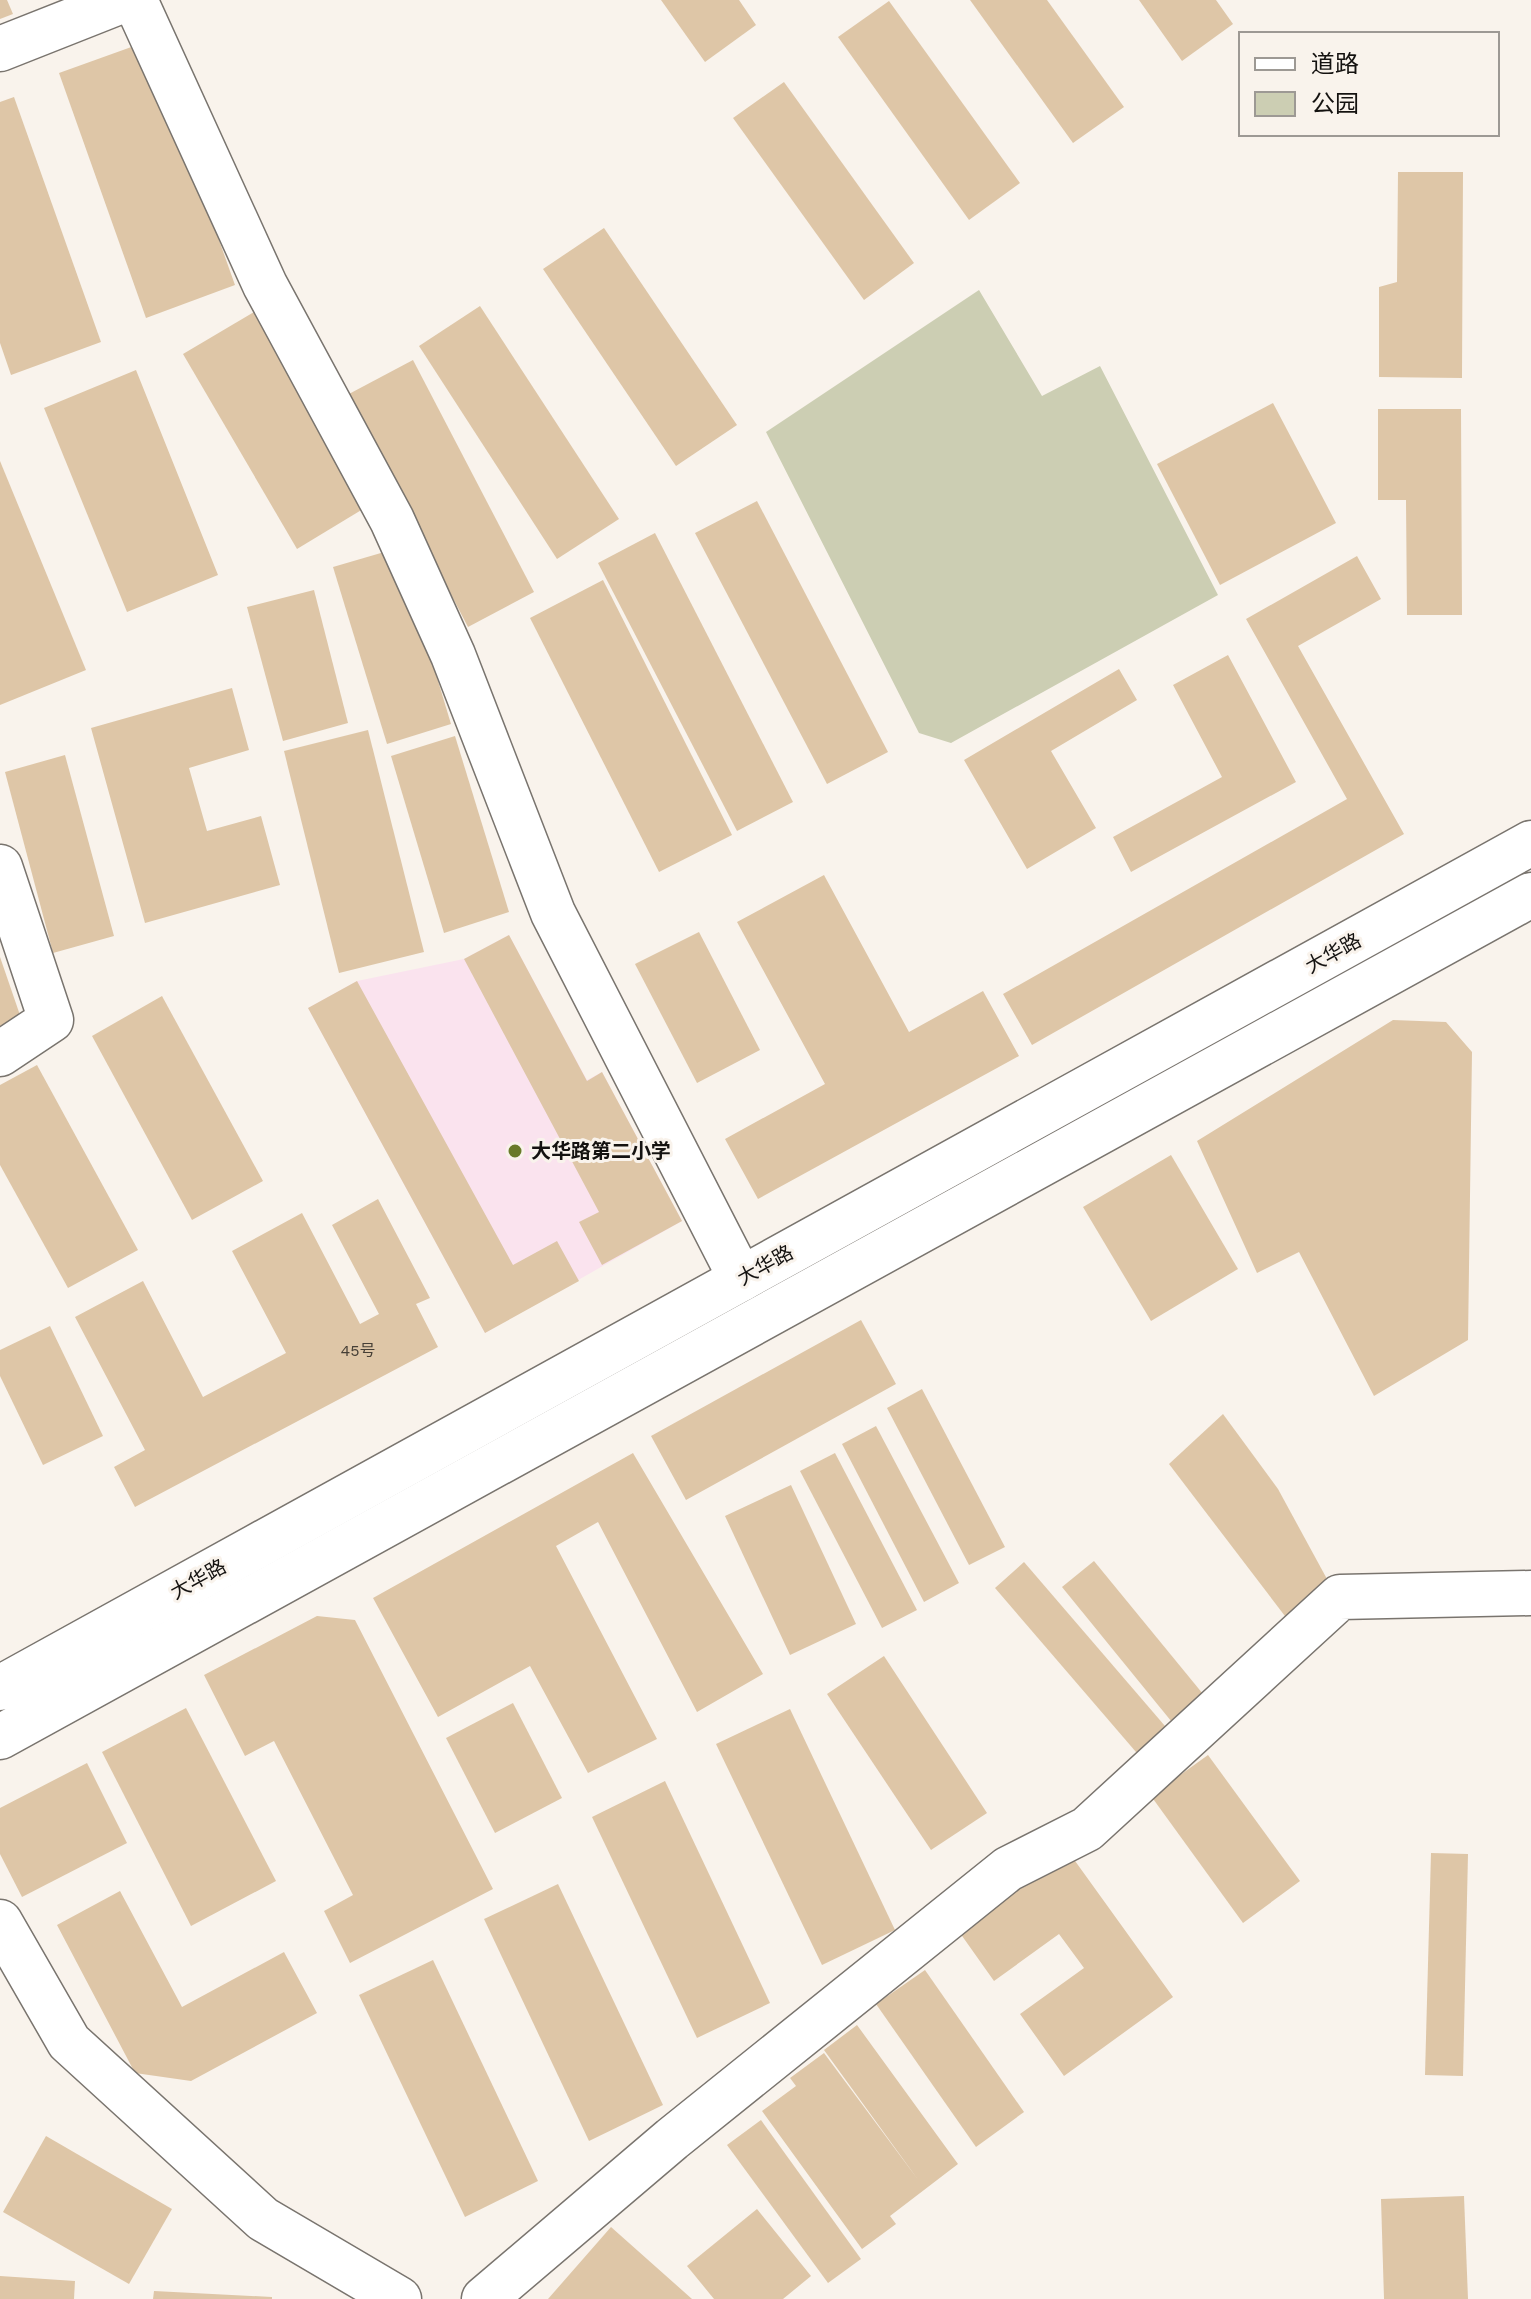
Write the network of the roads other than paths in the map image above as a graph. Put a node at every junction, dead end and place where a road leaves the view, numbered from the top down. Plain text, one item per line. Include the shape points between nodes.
1 (124, 0) edge
2 (135, 0) edge
3 (0, 49) edge
4 (1531, 843) edge
5 (0, 867) edge
6 (1531, 895) edge
7 (0, 1054) edge
8 (741, 1279) junction
9 (1531, 1593) edge
10 (0, 1688) edge
11 (0, 1737) edge
12 (0, 1922) edge
13 (399, 2299) edge
14 (484, 2299) edge

1 - 3 street
2 - 8 street via 265,285 392,520 453,655 553,913
4 - 8 street, 大华路
5 - 7 street via 51,1020
6 - 11 street
8 - 10 street, 大华路
9 - 14 street via 1340,1597 1087,1829 1008,1869 672,2139
12 - 13 street via 69,2042 263,2219

